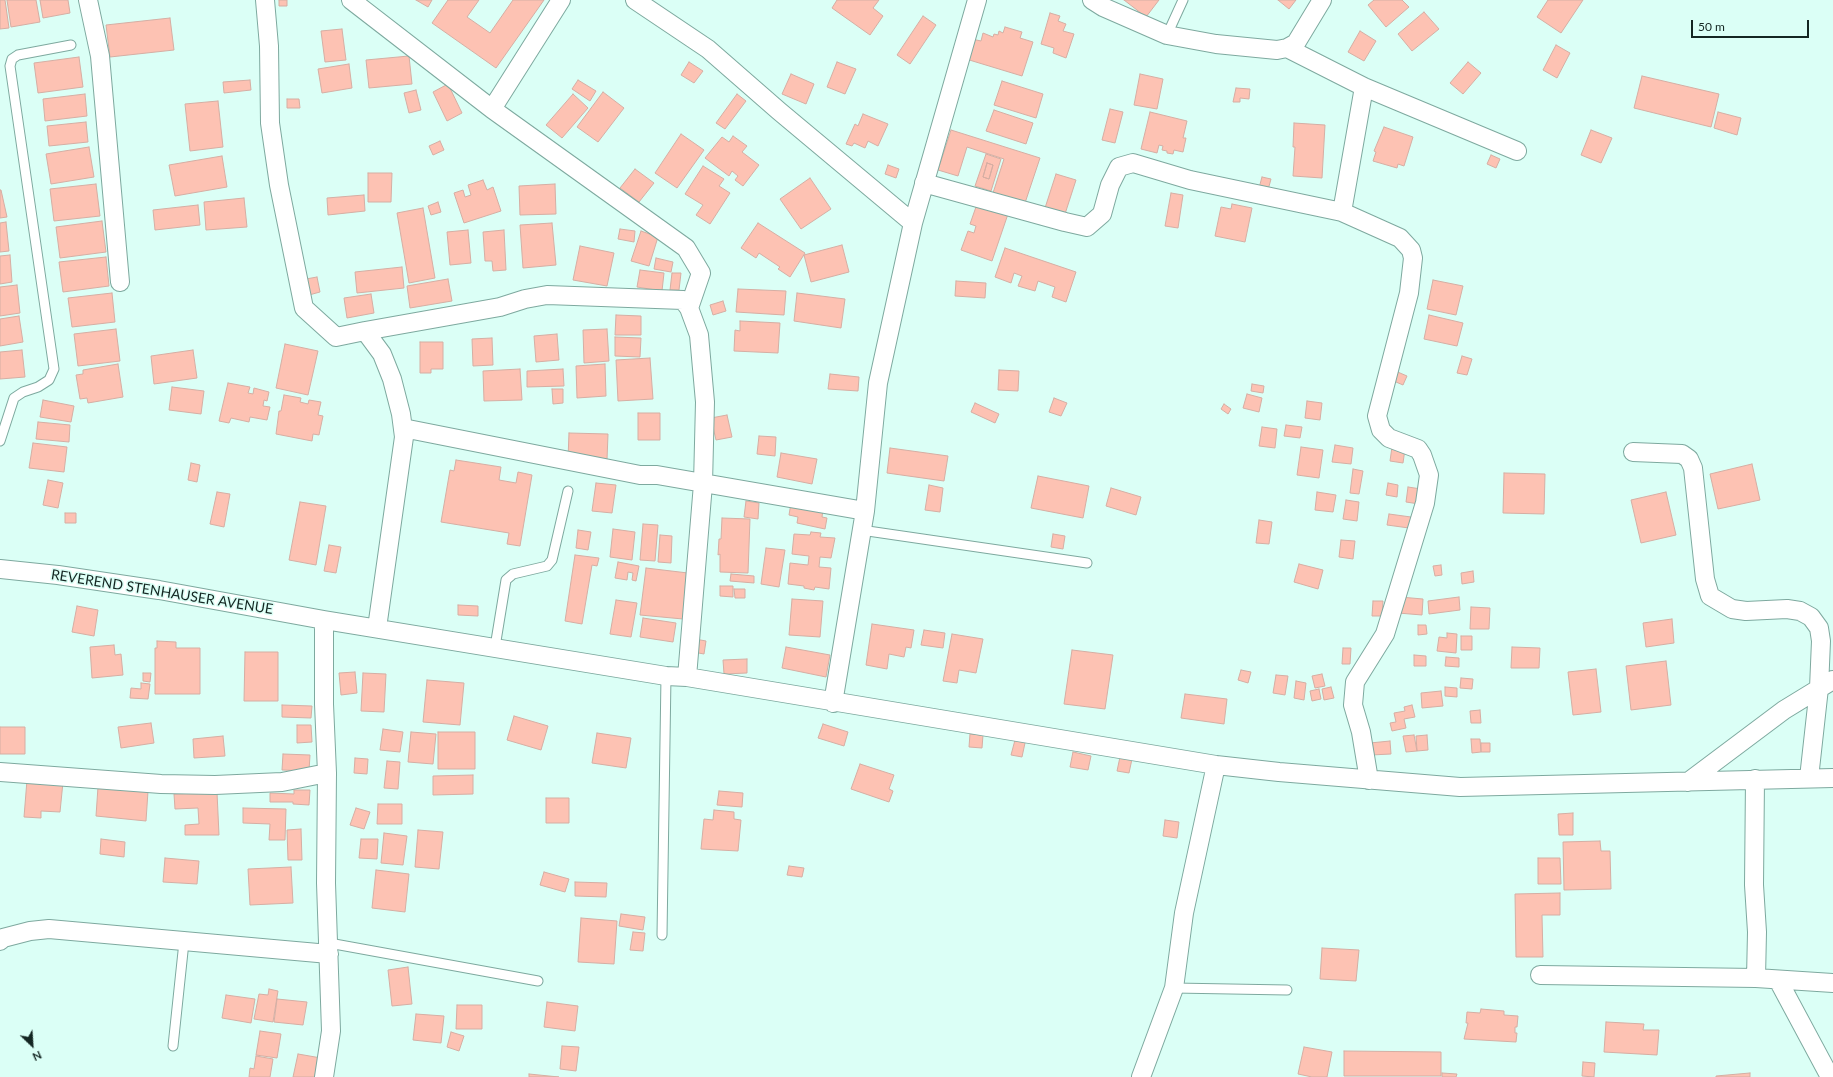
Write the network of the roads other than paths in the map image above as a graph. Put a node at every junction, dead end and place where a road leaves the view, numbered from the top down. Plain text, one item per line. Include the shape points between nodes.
1 (88, 0) edge
2 (265, 0) edge
3 (351, 0) edge
4 (561, 0) edge
5 (635, 0) edge
6 (977, 0) edge
7 (1092, 0) edge
8 (1183, 0) edge
9 (1322, 0) edge
10 (1167, 35) junction
11 (71, 45) dead end
12 (1287, 48) junction
13 (1364, 87) junction
14 (492, 109) junction
15 (1517, 151) dead end
16 (924, 183) junction
17 (1342, 212) junction
18 (913, 222) junction
19 (120, 282) dead end
20 (689, 308) junction
21 (365, 331) junction
22 (403, 428) junction
23 (0, 441) edge
24 (1632, 452) dead end
25 (703, 484) junction
26 (568, 491) dead end
27 (865, 511) junction
28 (861, 530) junction
29 (1087, 563) dead end
30 (0, 569) edge
31 (324, 620) junction
32 (377, 628) junction
33 (495, 647) junction
34 (666, 676) junction
35 (687, 677) junction
36 (1826, 684) edge
37 (833, 703) junction
38 (1216, 765) junction
39 (0, 772) edge
40 (326, 773) junction
41 (1808, 778) junction
42 (1833, 778) edge
43 (1755, 779) junction
44 (1369, 780) junction
45 (1688, 782) junction
46 (662, 935) dead end
47 (1, 939) edge
48 (184, 942) junction
49 (329, 949) junction
50 (1540, 976) dead end
51 (1756, 978) junction
52 (1778, 980) junction
53 (538, 981) dead end
54 (1833, 984) edge
55 (1174, 988) junction
56 (1287, 990) dead end
57 (173, 1046) dead end
58 (324, 1077) edge
59 (1141, 1077) edge
60 (1830, 1077) edge

1 - 19 street via 100,56
2 - 21 street via 269,46 270,123 279,185 304,308 336,337
3 - 14 street
4 - 14 street
5 - 18 street via 708,48
6 - 16 street
7 - 10 street
8 - 10 lane
9 - 12 street via 1296,43
10 - 12 street via 1216,44 1277,50
11 - 23 lane via 18,55 12,59 10,66 54,369 49,380 14,398
12 - 13 street
13 - 15 street
13 - 17 street
14 - 20 street via 686,248 701,273
16 - 17 street via 1087,227 1102,214 1110,185 1119,167 1133,163 1190,180
16 - 18 street
17 - 44 street via 1400,238 1410,250 1412,258 1409,293 1376,416 1381,430 1389,438 1418,449 1429,475 1425,503 1384,634 1355,682 1353,705 1361,732
18 - 27 street via 878,383
20 - 21 street via 683,300 547,295 500,307
20 - 25 street via 699,336 703,374
21 - 22 street via 382,354 392,379
22 - 25 street via 634,474 657,475
22 - 32 street via 404,437
24 - 36 street via 1682,454 1690,459 1710,596 1732,609 1787,609 1800,611 1811,617 1819,628
25 - 27 street
25 - 35 street
26 - 33 lane via 552,560 548,566 513,574 506,580
27 - 28 street
28 - 29 lane
28 - 37 street
30 - 31 street, REVEREND STENHAUSER AVENUE via 159,590
31 - 32 street, REVEREND STENHAUSER AVENUE
31 - 40 street
32 - 33 street, REVEREND STENHAUSER AVENUE
33 - 34 street, REVEREND STENHAUSER AVENUE
34 - 35 street, REVEREND STENHAUSER AVENUE
34 - 46 lane
35 - 37 street, REVEREND STENHAUSER AVENUE
36 - 41 street
36 - 45 street via 1784,710
37 - 38 street, REVEREND STENHAUSER AVENUE
38 - 44 street, REVEREND STENHAUSER AVENUE
38 - 55 street via 1184,913
39 - 40 street via 161,784 215,785 282,782
40 - 49 street
41 - 42 street, REVEREND STENHAUSER AVENUE
41 - 43 street, REVEREND STENHAUSER AVENUE
43 - 45 street, REVEREND STENHAUSER AVENUE
43 - 51 street
44 - 45 street, REVEREND STENHAUSER AVENUE via 1460,786
47 - 48 street via 49,929
48 - 49 street
48 - 57 lane
49 - 53 lane
49 - 58 street via 331,1031
50 - 51 street
51 - 52 street
52 - 54 street
52 - 60 street
55 - 56 lane
55 - 59 street

